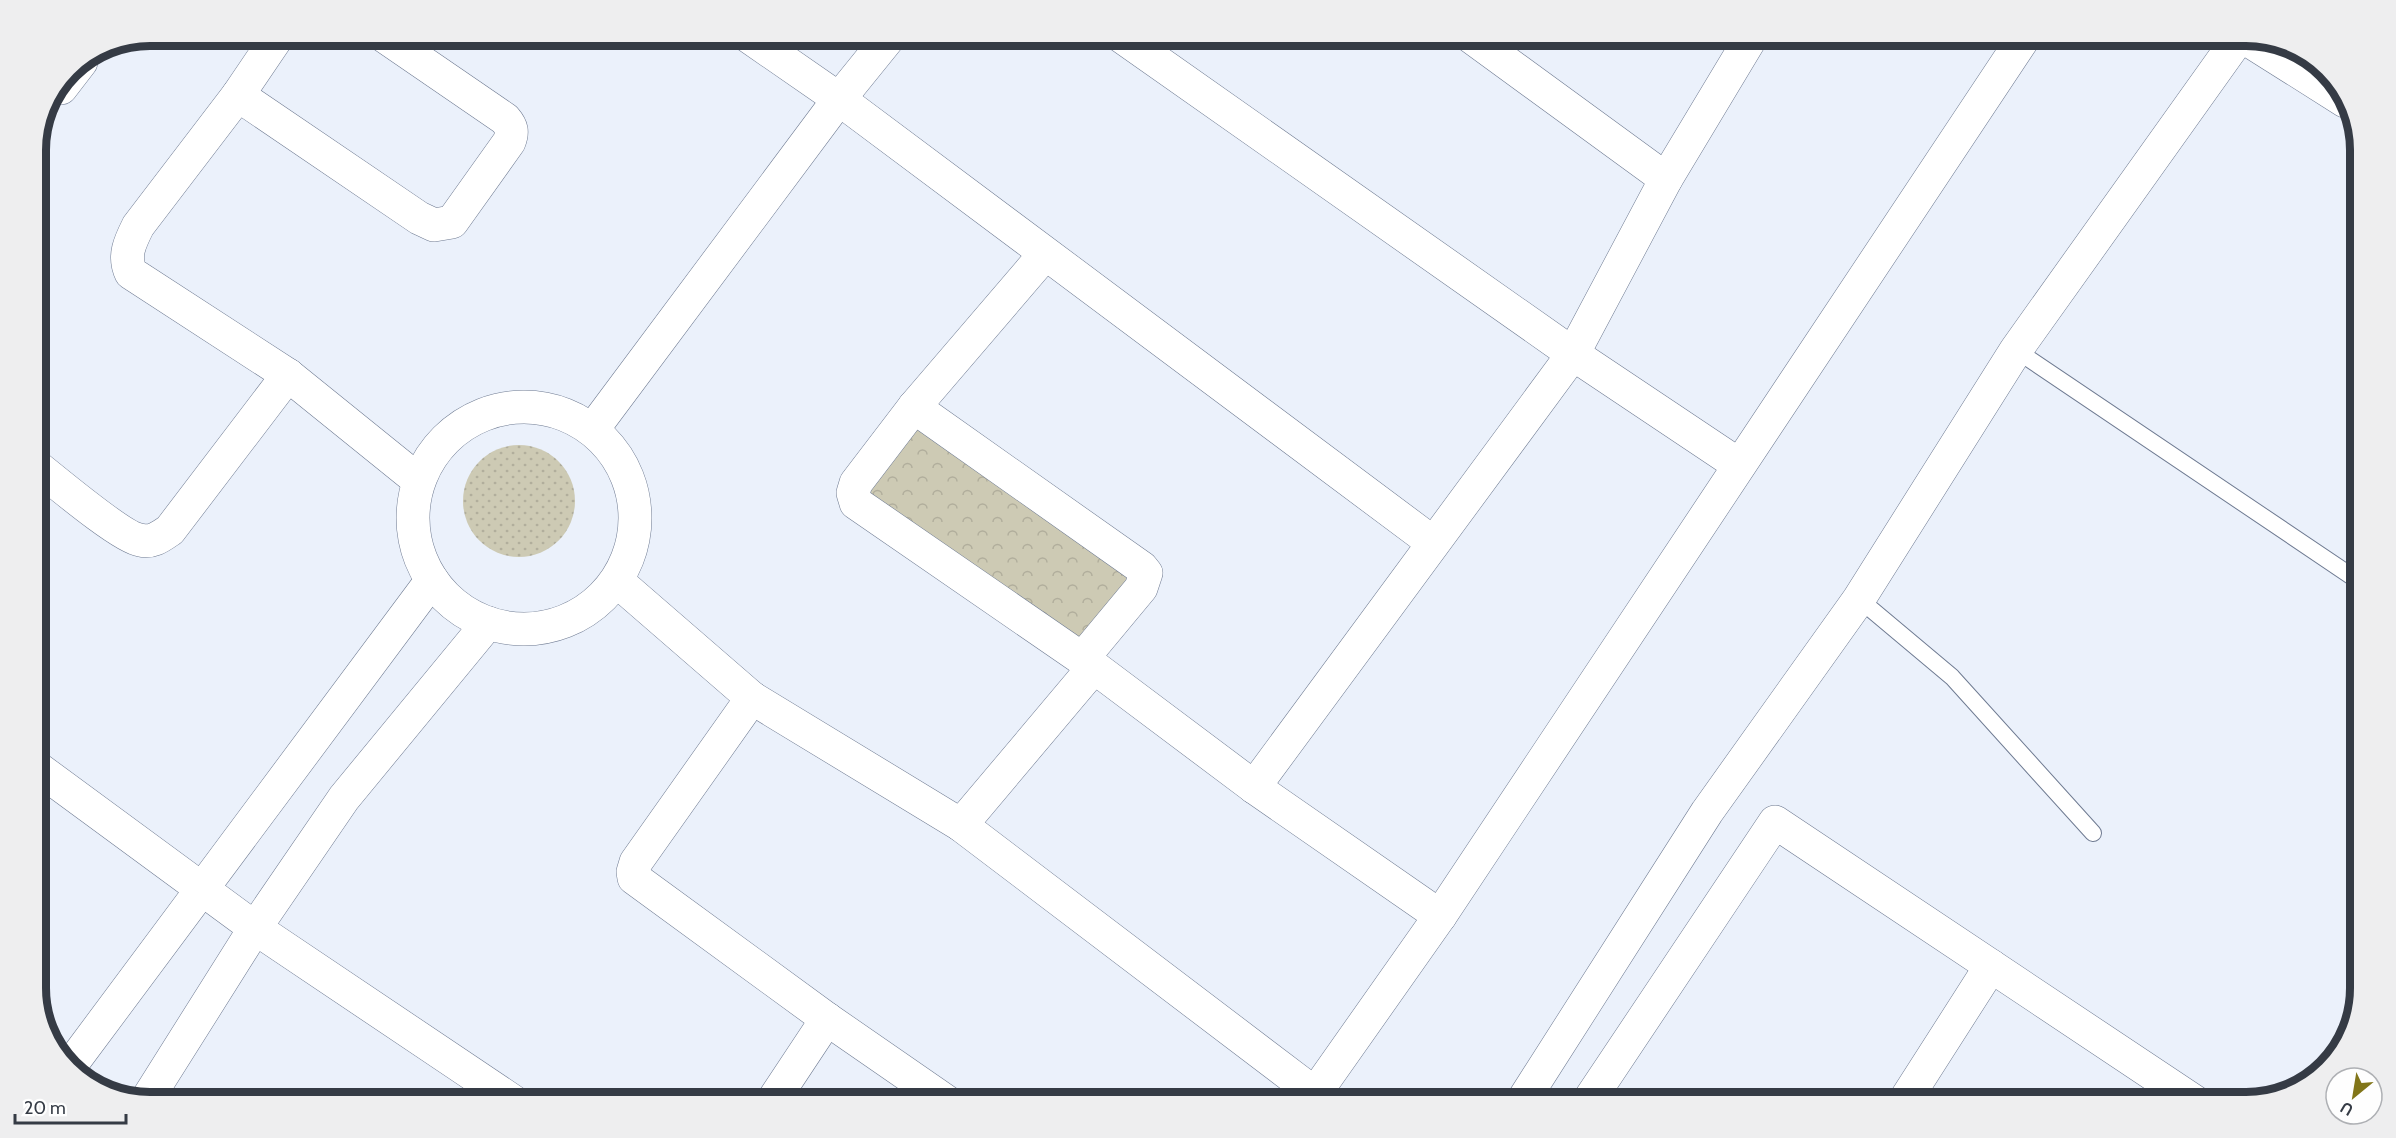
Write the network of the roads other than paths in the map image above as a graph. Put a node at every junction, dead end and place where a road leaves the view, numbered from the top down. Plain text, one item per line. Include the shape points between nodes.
1 (271, 46) edge
2 (399, 46) edge
3 (762, 46) edge
4 (882, 46) edge
5 (1135, 46) edge
6 (1484, 46) edge
7 (1746, 46) edge
8 (2018, 46) edge
9 (2234, 46) edge
10 (2261, 48) edge
11 (2331, 92) edge
12 (238, 95) junction
13 (839, 99) junction
14 (1666, 179) junction
15 (1045, 254) junction
16 (2016, 350) junction
17 (1573, 354) junction
18 (288, 375) junction
19 (914, 407) junction
20 (593, 429) junction
21 (1739, 465) junction
22 (47, 474) edge
23 (418, 480) junction
24 (1432, 542) junction
25 (2350, 575) edge
26 (432, 580) junction
27 (617, 581) junction
28 (1859, 599) junction
29 (488, 623) junction
30 (1088, 663) junction
31 (752, 698) junction
32 (47, 775) edge
33 (1254, 787) junction
34 (961, 825) junction
35 (2093, 832) dead end
36 (202, 890) junction
37 (1440, 916) junction
38 (255, 928) junction
39 (1991, 966) junction
40 (827, 1019) junction
41 (75, 1059) edge
42 (152, 1092) edge
43 (499, 1092) edge
44 (779, 1092) edge
45 (932, 1092) edge
46 (1303, 1092) edge
47 (1315, 1092) edge
48 (1532, 1092) edge
49 (1595, 1092) edge
50 (1910, 1092) edge
51 (2180, 1092) edge

1 - 12 street
2 - 12 street via 511,125 509,142 452,222 434,225 419,218
3 - 13 street
4 - 13 street
5 - 17 street
6 - 14 street
7 - 14 street
8 - 21 street
9 - 16 street
10 - 11 street
12 - 18 street via 138,226 126,262 131,273
13 - 15 street
13 - 20 street
14 - 17 street
15 - 19 street
15 - 24 street
16 - 25 lane
16 - 28 street
17 - 21 street
17 - 24 street
18 - 22 street via 170,530 159,538 148,541 129,536
18 - 23 street
19 - 30 street via 1146,573 1141,588
19 - 30 street via 856,483 856,503
20 - 23 street via 562,412 528,406 492,410 461,425 435,449
20 - 27 street via 621,461 635,500 634,543
21 - 37 street
23 - 26 street via 412,514 417,549
24 - 33 street
26 - 29 street via 456,606
26 - 36 street
27 - 29 street via 592,607 560,624 524,629
27 - 31 street
28 - 35 lane via 1952,677
28 - 48 street via 1707,812
29 - 38 street via 344,798
30 - 33 street
30 - 34 street
31 - 34 street
31 - 40 street via 636,862 633,872 639,883
32 - 36 street
33 - 37 street
34 - 46 street
36 - 38 street
36 - 41 street
37 - 47 street
38 - 42 street
38 - 43 street
39 - 49 street via 1775,822
39 - 50 street
39 - 51 street
40 - 44 street
40 - 45 street

